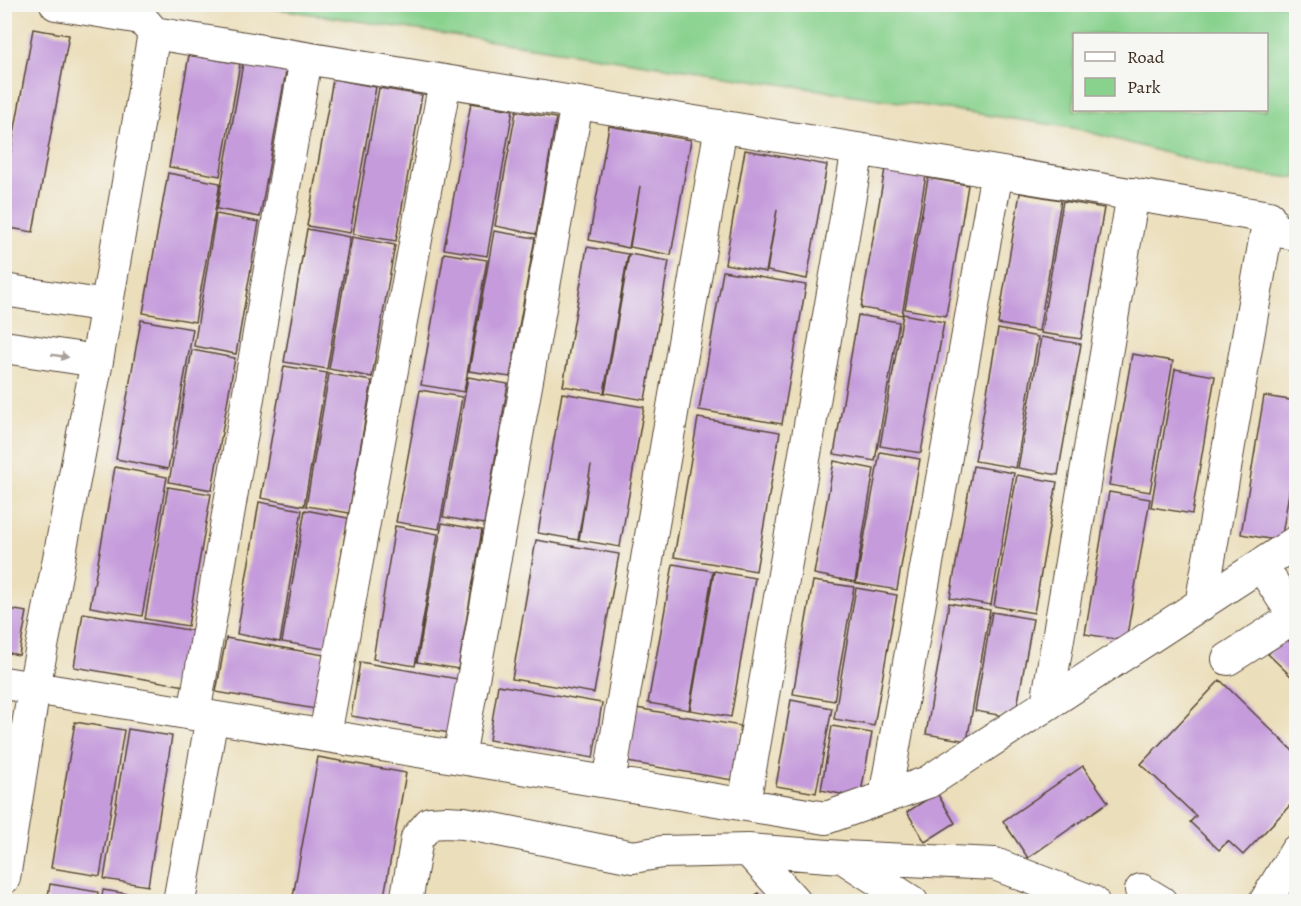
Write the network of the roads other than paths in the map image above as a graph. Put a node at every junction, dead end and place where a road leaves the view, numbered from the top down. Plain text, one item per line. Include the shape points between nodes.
1 (56, 4) edge
2 (154, 33) junction
3 (306, 58) junction
4 (445, 81) junction
5 (577, 102) junction
6 (721, 126) junction
7 (858, 149) junction
8 (997, 172) junction
9 (1133, 194) junction
10 (1282, 232) edge
11 (4, 290) edge
12 (106, 306) junction
13 (4, 347) edge
14 (97, 361) junction
15 (1296, 542) edge
16 (1261, 565) junction
17 (1201, 605) junction
18 (1296, 617) edge
19 (1228, 658) dead end
20 (20, 685) edge
21 (1047, 704) junction
22 (203, 715) junction
23 (325, 735) junction
24 (459, 757) junction
25 (609, 782) junction
26 (885, 797) junction
27 (744, 804) junction
28 (748, 850) junction
29 (1296, 851) edge
30 (842, 857) junction
31 (4, 878) edge
32 (179, 902) edge
33 (406, 902) edge
34 (795, 902) edge
35 (912, 902) edge
36 (1094, 902) edge
37 (1265, 902) edge

1 - 2 street via 141,18
2 - 3 street
2 - 12 street
3 - 4 street
3 - 22 street
4 - 5 street
4 - 23 street
5 - 6 street
5 - 24 street
6 - 7 street
6 - 25 street
7 - 8 street
7 - 27 street
8 - 9 street
8 - 26 street
9 - 10 street via 1269,217
9 - 21 street
10 - 17 street
11 - 12 street
12 - 14 street
13 -> 14 street
14 - 20 street
15 - 16 street
16 - 17 street
16 - 18 street
17 - 21 street
18 - 19 street
20 - 22 street
20 - 31 street
21 - 26 street via 928,782
22 - 23 street
22 - 32 street
23 - 24 street
24 - 25 street
25 - 27 street
26 - 27 street via 826,818
28 - 30 street
28 - 33 street via 662,852 633,857 464,823 430,823 417,838
28 - 34 street
29 - 37 street
30 - 35 street
30 - 36 street via 994,864

